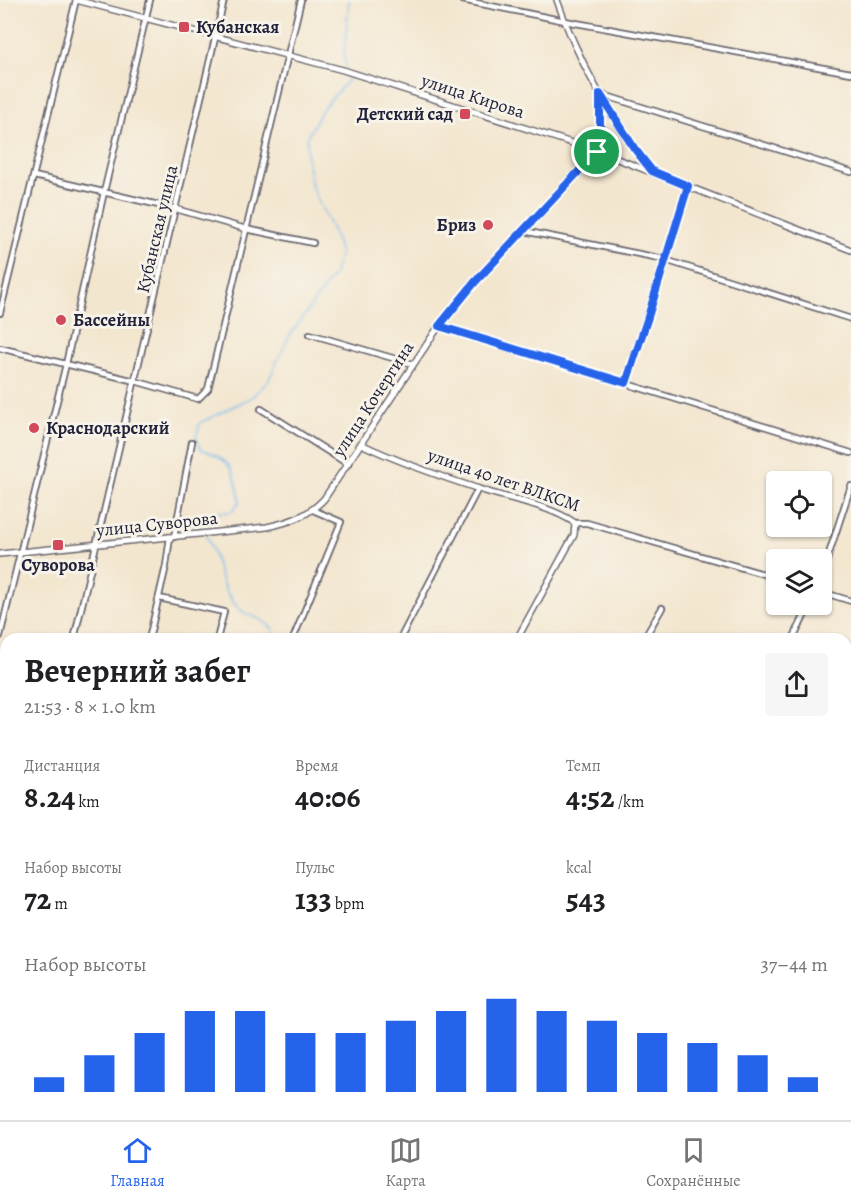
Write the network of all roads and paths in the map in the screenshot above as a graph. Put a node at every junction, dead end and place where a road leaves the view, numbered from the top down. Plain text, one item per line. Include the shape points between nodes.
1 (76, 0) edge
2 (150, 0) edge
3 (224, 0) edge
4 (301, 0) edge
5 (462, 0) edge
6 (557, 0) edge
7 (146, 19) junction
8 (564, 21) junction
9 (215, 38) junction
10 (288, 56) junction
11 (851, 73) edge
12 (600, 94) junction
13 (597, 152) junction
14 (652, 171) junction
15 (851, 172) edge
16 (34, 176) junction
17 (688, 186) junction
18 (104, 192) junction
19 (176, 209) junction
20 (246, 229) junction
21 (524, 231) junction
22 (313, 243) dead end
23 (851, 250) edge
24 (664, 260) junction
25 (0, 313) edge
26 (851, 319) edge
27 (439, 326) junction
28 (310, 334) dead end
29 (0, 348) edge
30 (66, 364) junction
31 (413, 364) junction
32 (135, 381) junction
33 (626, 383) junction
34 (261, 409) dead end
35 (192, 442) dead end
36 (361, 444) junction
37 (851, 453) edge
38 (348, 464) junction
39 (851, 486) edge
40 (478, 489) junction
41 (313, 510) junction
42 (575, 523) junction
43 (172, 537) junction
44 (96, 545) junction
45 (830, 549) edge
46 (19, 552) junction
47 (0, 554) edge
48 (766, 575) edge
49 (832, 595) edge
50 (159, 598) junction
51 (851, 602) edge
52 (662, 608) dead end
53 (805, 615) edge
54 (1, 633) edge
55 (75, 633) edge
56 (150, 633) edge
57 (219, 633) edge
58 (295, 633) edge
59 (403, 633) edge
60 (520, 633) edge
61 (647, 633) edge
62 (797, 633) edge

1 - 7 street, улица Кирова
1 - 16 street
2 - 7 street
3 - 9 street, Кубанская улица
4 - 10 street
5 - 8 street
6 - 8 street
7 - 9 street, улица Кирова
7 - 18 street
8 - 11 street
8 - 12 street
9 - 10 street, улица Кирова
9 - 19 street, Кубанская улица
10 - 13 street, улица Кирова via 353,73
10 - 20 street
12 - 13 street
12 - 14 street
12 - 15 street
13 - 14 street, улица Кирова
13 - 21 street, улица Кочергина
14 - 17 street, улица Кирова
16 - 18 street
16 - 25 street
17 - 23 street, улица Кирова
17 - 24 street
18 - 19 street
18 - 30 street
19 - 20 street
19 - 32 street, Кубанская улица
20 - 22 street
20 - 32 street via 208,389 198,399
21 - 24 street
21 - 27 street, улица Кочергина
24 - 26 street
24 - 33 street
27 - 31 street, улица Кочергина
27 - 33 street
28 - 31 street
29 - 30 street
30 - 32 street
30 - 46 street
31 - 36 street, улица Кочергина
32 - 44 street, Кубанская улица
33 - 37 street
34 - 38 street
35 - 43 street
36 - 38 street, улица Кочергина
36 - 40 street, улица 40 лет ВЛКСМ
38 - 41 street, улица Кочергина
39 - 45 street
40 - 42 street, улица 40 лет ВЛКСМ via 560,513
40 - 59 street
41 - 43 street, улица Суворова via 288,523
41 - 58 street via 341,522
42 - 48 street, улица 40 лет ВЛКСМ via 587,523
42 - 60 street via 574,535
43 - 44 street, улица Суворова
43 - 50 street
44 - 46 street, улица Суворова
44 - 55 street, Кубанская улица
46 - 47 street, улица Суворова
46 - 54 street
49 - 51 street
50 - 56 street
50 - 57 street via 224,612
52 - 61 street
53 - 62 street

